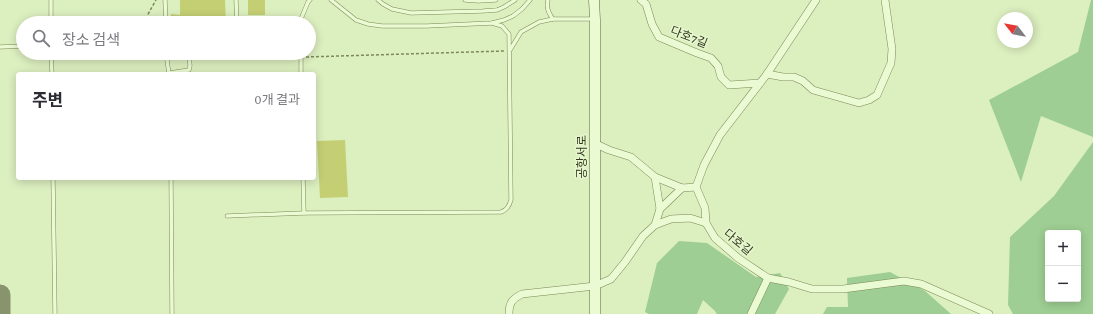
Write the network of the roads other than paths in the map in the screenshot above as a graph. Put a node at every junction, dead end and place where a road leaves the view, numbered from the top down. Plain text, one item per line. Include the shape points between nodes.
1 (51, 0) edge
2 (165, 0) edge
3 (236, 0) edge
4 (310, 0) edge
5 (331, 0) edge
6 (378, 0) edge
7 (465, 0) edge
8 (496, 0) edge
9 (515, 0) edge
10 (530, 0) edge
11 (548, 0) edge
12 (594, 0) edge
13 (642, 0) edge
14 (816, 0) edge
15 (885, 0) edge
16 (51, 16) edge
17 (166, 16) edge
18 (237, 16) edge
19 (302, 16) edge
20 (553, 19) junction
21 (595, 19) junction
22 (492, 23) junction
23 (16, 46) edge
24 (0, 47) edge
25 (510, 51) junction
26 (52, 60) edge
27 (167, 60) edge
28 (190, 60) edge
29 (301, 60) edge
30 (52, 72) edge
31 (169, 72) edge
32 (176, 72) edge
33 (301, 72) edge
34 (767, 74) junction
35 (760, 83) junction
36 (596, 144) junction
37 (655, 177) junction
38 (53, 180) edge
39 (171, 180) edge
40 (303, 180) edge
41 (696, 187) junction
42 (682, 188) junction
43 (660, 209) junction
44 (304, 213) junction
45 (227, 216) dead end
46 (706, 223) junction
47 (655, 225) junction
48 (768, 278) junction
49 (595, 286) junction
50 (54, 314) edge
51 (172, 314) edge
52 (509, 314) edge
53 (596, 314) edge
54 (751, 314) edge
55 (989, 314) edge

1 - 16 lane
2 - 17 lane
3 - 18 lane
4 - 19 lane
5 - 22 lane via 356,20 368,24 427,26
6 - 9 lane via 392,9 411,13 490,11
7 - 8 lane
10 - 22 lane via 513,16
11 - 20 lane via 549,13
12 - 21 street, 공항서로
13 - 35 street, 다호7길 via 659,36 711,58 718,66 721,77 729,85
14 - 34 street
15 - 34 street via 892,49 891,63 877,95 859,103 813,90 794,77
20 - 21 lane
20 - 25 lane via 539,22 522,32
21 - 36 street, 공항서로
22 - 25 lane via 502,26 509,34
23 - 24 lane
25 - 44 lane via 511,200 505,211
26 - 30 lane
27 - 31 lane
28 - 32 lane via 189,70
29 - 33 lane
34 - 35 street
35 - 41 street via 720,135
36 - 37 street via 631,156
36 - 49 street, 공항서로
37 - 42 street
37 - 43 street
38 - 50 lane
39 - 51 lane
40 - 44 lane
41 - 42 street
41 - 46 street, 다호길 via 705,208
42 - 43 street
43 - 47 street
44 - 45 lane
46 - 47 street via 690,218 671,219
46 - 48 street, 다호길 via 715,238 738,258
47 - 49 street via 643,236 611,279
48 - 54 street
48 - 55 street, 다호길 via 812,289 843,289 904,281 921,284
49 - 52 street via 522,294 513,298
49 - 53 street, 공항서로

